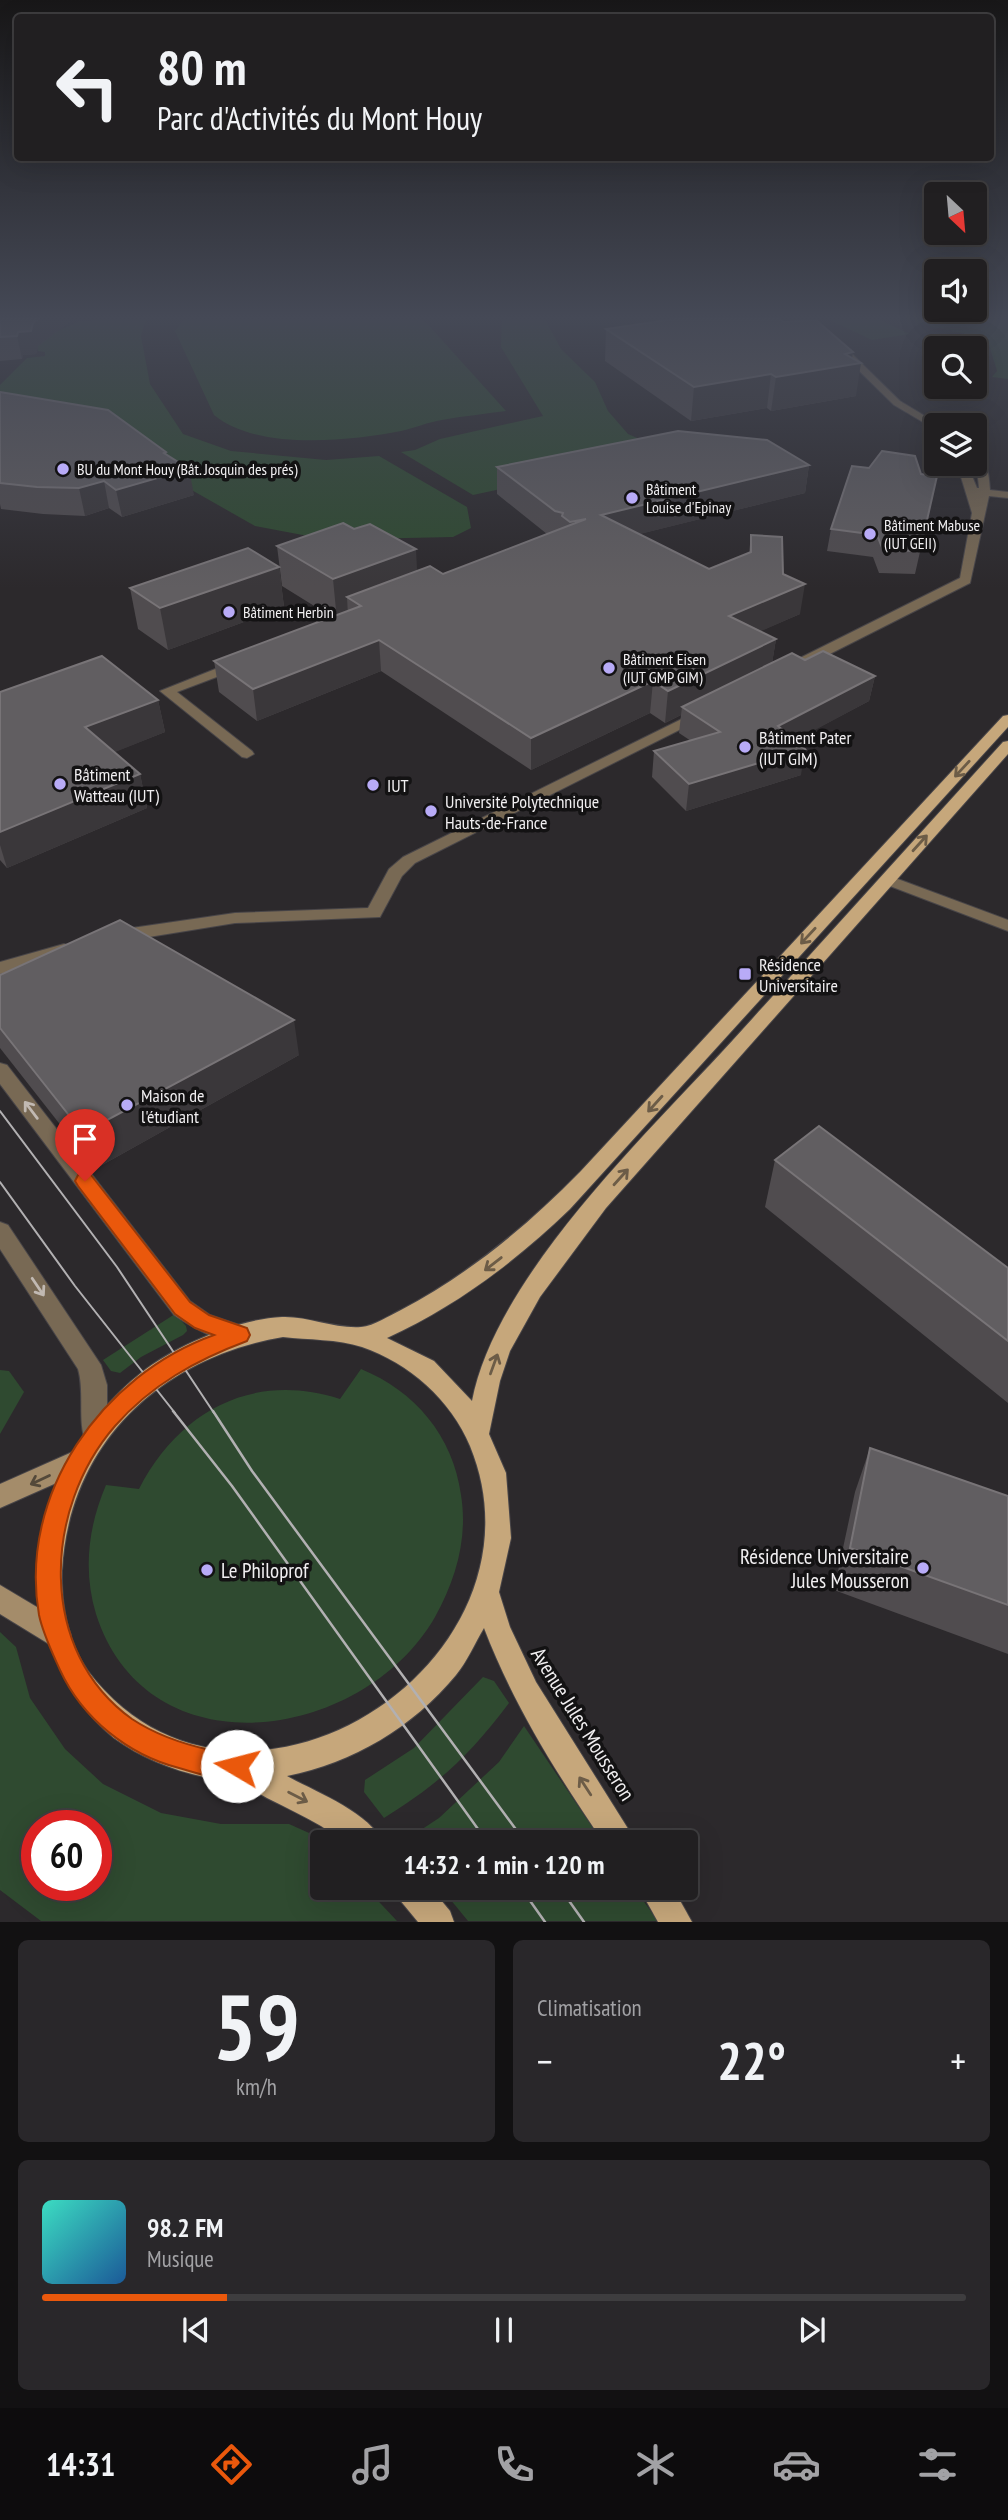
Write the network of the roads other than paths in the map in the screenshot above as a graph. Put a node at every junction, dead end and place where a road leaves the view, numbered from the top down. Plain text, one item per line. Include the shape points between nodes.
1 (907, 409) edge
2 (924, 419) edge
3 (966, 476) edge
4 (982, 476) edge
5 (970, 486) junction
6 (1008, 486) edge
7 (985, 488) junction
8 (1008, 495) edge
9 (978, 513) junction
10 (249, 660) edge
11 (788, 670) edge
12 (715, 706) edge
13 (1008, 719) edge
14 (1006, 750) edge
15 (247, 754) dead end
16 (887, 880) junction
17 (1008, 926) edge
18 (99, 941) edge
19 (77, 946) edge
20 (0, 968) edge
21 (0, 1069) edge
22 (0, 1231) edge
23 (240, 1335) junction
24 (367, 1336) junction
25 (479, 1430) junction
26 (95, 1435) junction
27 (79, 1461) junction
28 (0, 1496) edge
29 (486, 1593) junction
30 (0, 1598) edge
31 (57, 1636) junction
32 (237, 1766) junction
33 (351, 1830) edge
34 (614, 1830) edge
35 (420, 1900) edge
36 (662, 1900) edge
37 (439, 1922) edge
38 (677, 1922) edge

1 - 2 street
3 - 5 street
4 - 7 street
5 - 7 street
5 - 9 street
6 - 7 street
7 - 8 street
7 - 9 street
9 - 11 street via 963,583
10 - 15 street via 167,691
12 - 18 street via 409,860 395,873 374,913 235,918
13 -> 24 main road via 574,1193 466,1285 410,1318
16 -> 14 main road
16 - 17 lane
25 -> 16 main road via 499,1348 542,1277 609,1190
19 - 20 street
23 -> 21 street via 202,1322 182,1308
22 -> 26 street via 89,1365 95,1385
23 - 24 main road via 305,1327
23 - 26 main road via 164,1369 120,1405
24 - 25 main road via 432,1371
25 - 29 main road via 499,1507 497,1550
26 - 27 main road
27 -> 28 main road
27 - 31 main road via 60,1502 50,1546 49,1591
29 - 32 main road via 452,1658 401,1710 372,1731 320,1754 265,1766
34 -> 29 main road, Avenue Jules Mousseron via 528,1697 500,1642
30 - 31 main road
31 - 32 main road via 83,1686 123,1727 165,1751
32 -> 33 main road
35 - 37 main road
36 - 38 main road

